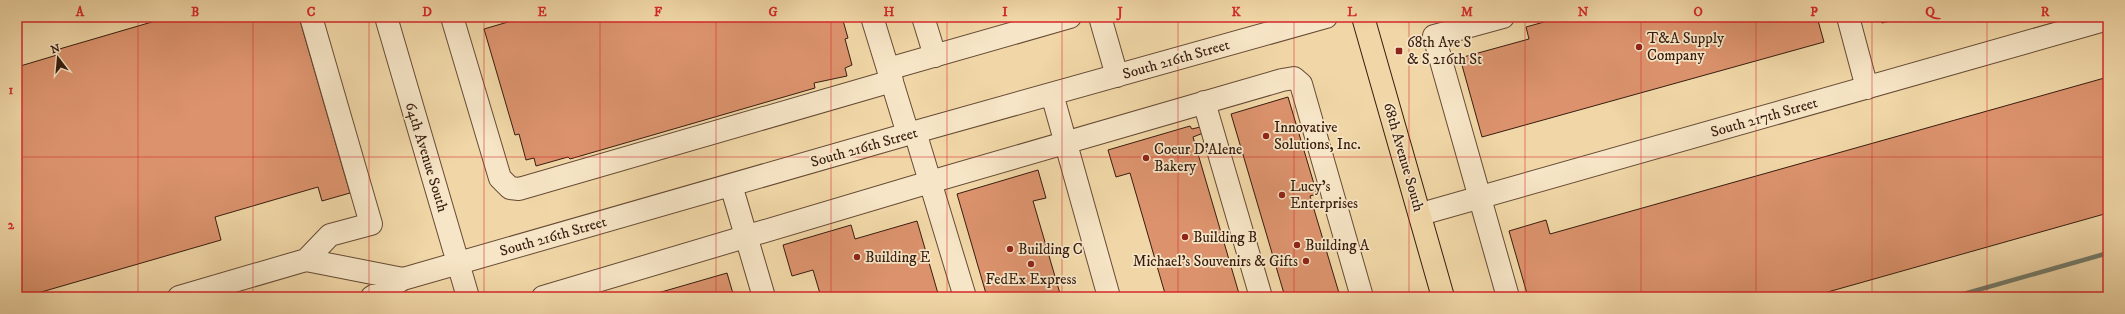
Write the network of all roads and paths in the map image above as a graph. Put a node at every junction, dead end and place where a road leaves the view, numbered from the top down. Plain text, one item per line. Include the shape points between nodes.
1 (311, 17) edge
2 (386, 17) edge
3 (452, 17) edge
4 (872, 17) edge
5 (923, 17) edge
6 (1070, 17) edge
7 (1100, 17) edge
8 (1326, 17) edge
9 (1362, 17) edge
10 (1503, 17) edge
11 (1848, 17) edge
12 (2108, 19) edge
13 (935, 56) junction
14 (890, 75) junction
15 (1117, 76) junction
16 (1867, 88) junction
17 (1052, 94) junction
18 (1204, 102) junction
19 (912, 133) junction
20 (1066, 142) junction
21 (930, 182) junction
22 (731, 185) junction
23 (1481, 197) junction
24 (1421, 214) junction
25 (746, 236) junction
26 (306, 260) junction
27 (458, 263) junction
28 (403, 279) junction
29 (179, 297) edge
30 (372, 297) edge
31 (468, 297) edge
32 (543, 297) edge
33 (764, 297) edge
34 (965, 297) edge
35 (1109, 297) edge
36 (1261, 297) edge
37 (1362, 297) edge
38 (1444, 297) edge
39 (1508, 297) edge

1 - 26 street via 371,224 330,235
2 - 27 street, 64th Avenue South
3 - 14 street via 500,178 510,188 519,189
4 - 14 street
5 - 13 street
6 - 13 street
7 - 15 street
8 - 15 street, South 216th Street
9 - 24 main road, 68th Avenue South
10 - 23 street via 1434,36
11 - 16 street
12 - 16 street, South 217th Street
13 - 14 street
14 - 19 street
15 - 17 street, South 216th Street
16 - 23 street, South 217th Street
17 - 19 street, South 216th Street
17 - 20 street
18 - 20 street
18 - 36 street
18 - 37 street via 1282,80 1294,78 1301,84
19 - 21 street
19 - 22 street, South 216th Street
20 - 21 street
20 - 35 street
21 - 25 street
21 - 34 street
22 - 25 street
22 - 27 street, South 216th Street
23 - 24 street, South 217th Street
23 - 39 street
24 - 38 main road, 68th Avenue South
25 - 32 street
25 - 33 street
26 - 28 street
26 - 29 street
27 - 28 street, South 216th Street
27 - 31 street, 64th Avenue South
28 - 30 street

